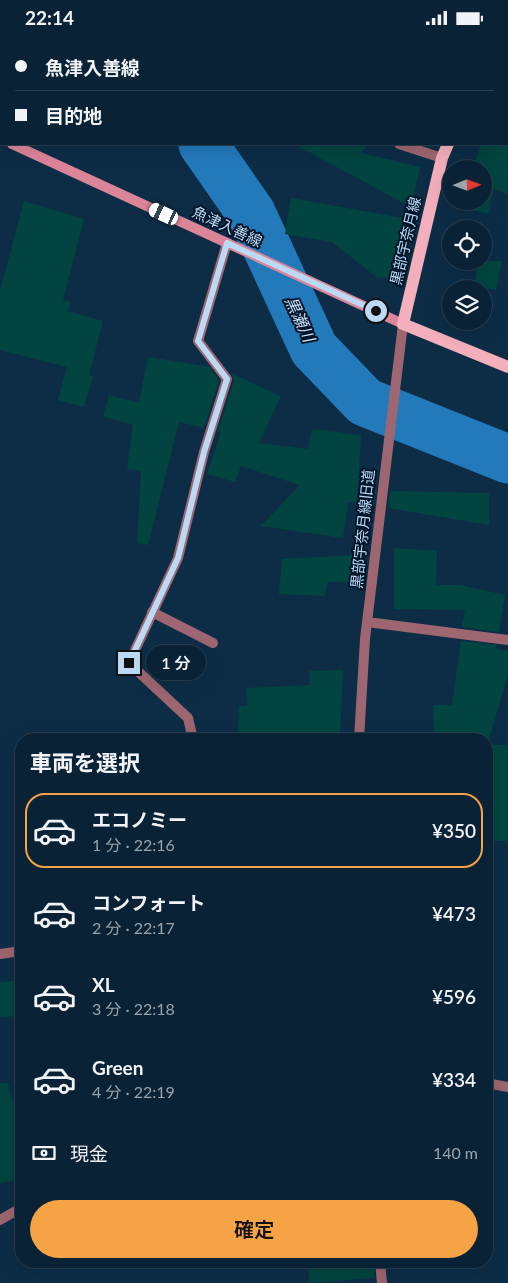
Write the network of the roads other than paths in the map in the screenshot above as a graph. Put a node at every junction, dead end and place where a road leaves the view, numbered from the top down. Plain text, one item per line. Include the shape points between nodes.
1 (14, 145) edge
2 (402, 145) edge
3 (448, 145) edge
4 (442, 158) junction
5 (227, 243) junction
6 (403, 324) junction
7 (508, 367) edge
8 (152, 612) junction
9 (367, 622) junction
10 (508, 640) edge
11 (213, 643) dead end
12 (192, 733) edge
13 (360, 733) edge
14 (15, 952) edge
15 (0, 954) edge
16 (493, 1084) edge
17 (508, 1087) edge
18 (15, 1212) edge
19 (0, 1220) edge
20 (381, 1268) edge
21 (382, 1283) edge

1 - 5 main road, 魚津入善線
2 - 4 street
3 - 4 main road, 黒部宇奈月線
4 - 6 main road, 黒部宇奈月線
5 - 6 main road, 魚津入善線
5 - 8 street via 198,341 227,379 204,452 178,558
6 - 7 main road
6 - 9 street, 黒部宇奈月線旧道
8 - 11 street
8 - 12 street via 129,663 188,719
9 - 10 street
9 - 13 street, 黒部宇奈月線旧道
14 - 15 street
16 - 17 street
18 - 19 street
20 - 21 street

